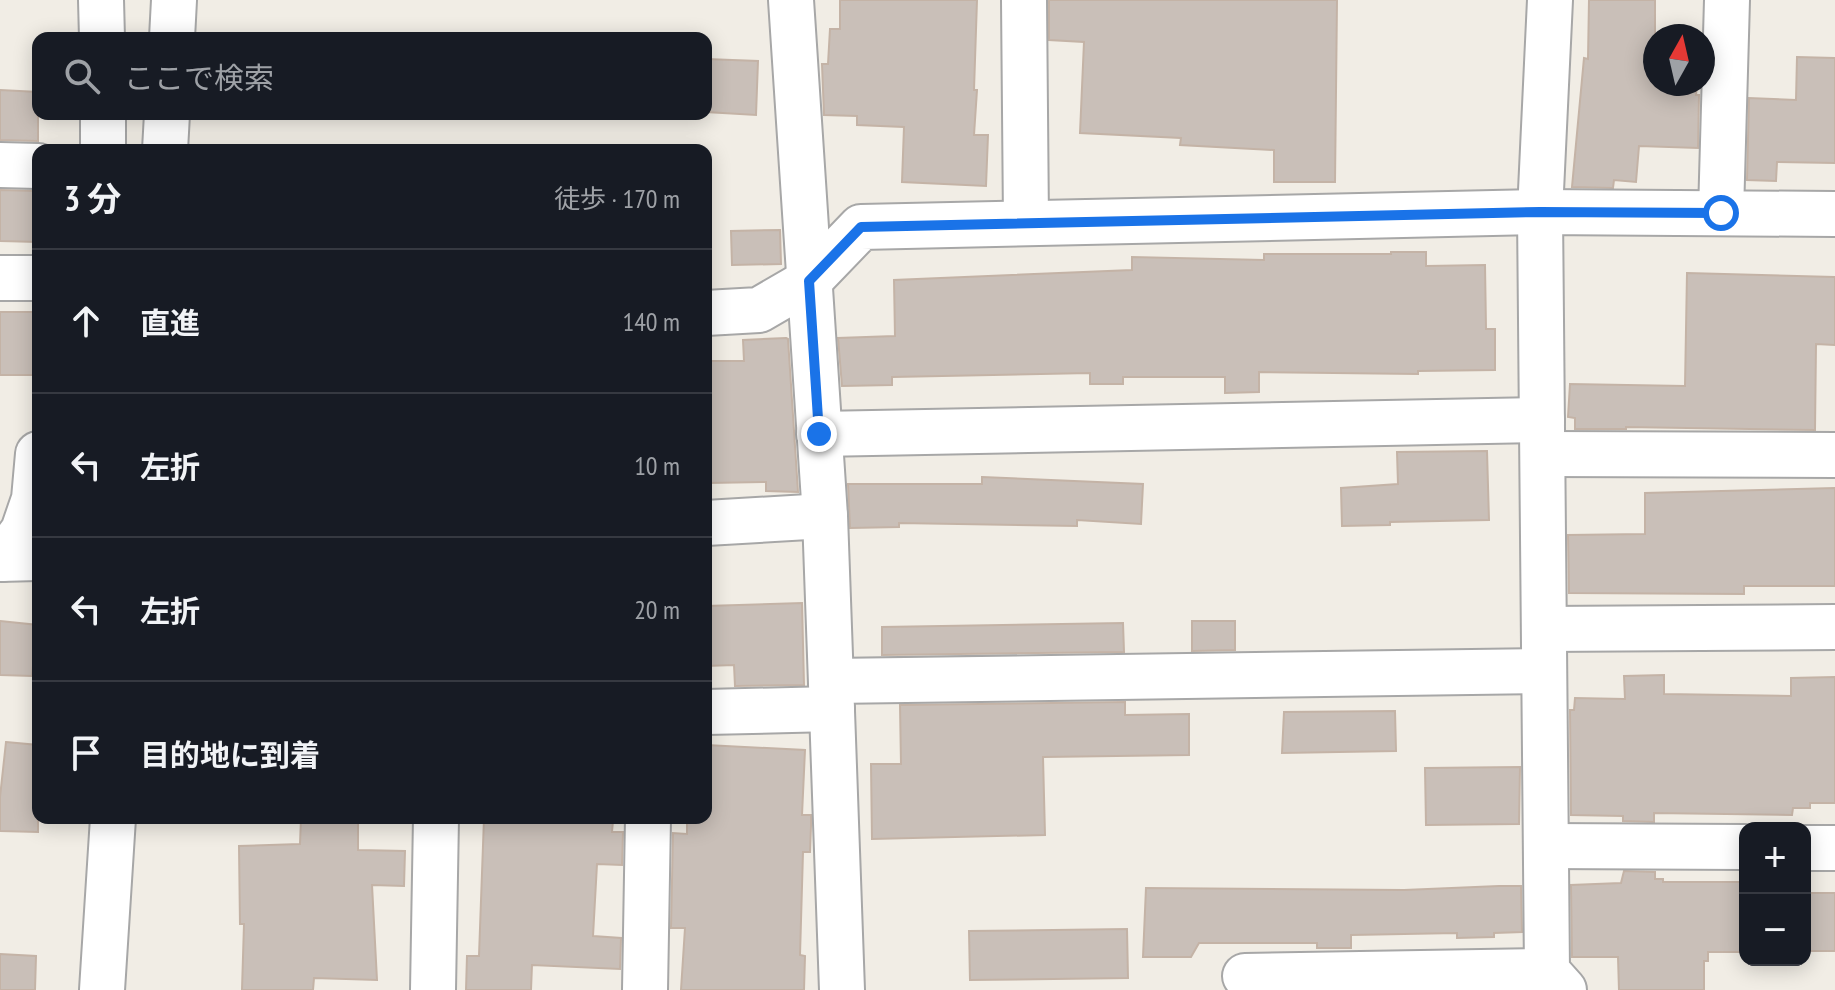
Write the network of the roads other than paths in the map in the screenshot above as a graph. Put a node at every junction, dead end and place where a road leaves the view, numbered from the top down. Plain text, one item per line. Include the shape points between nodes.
1 (101, 0) edge
2 (174, 0) edge
3 (791, 0) edge
4 (1024, 0) edge
5 (1550, 0) edge
6 (1727, 0) edge
7 (102, 32) edge
8 (172, 32) edge
9 (103, 120) edge
10 (167, 120) edge
11 (103, 144) edge
12 (165, 144) edge
13 (0, 165) edge
14 (32, 166) edge
15 (1540, 212) junction
16 (1721, 213) junction
17 (1835, 214) edge
18 (1026, 222) junction
19 (0, 278) edge
20 (32, 278) edge
21 (809, 281) junction
22 (712, 313) edge
23 (819, 434) junction
24 (1542, 437) junction
25 (0, 455) edge
26 (32, 455) edge
27 (1835, 455) edge
28 (32, 505) edge
29 (825, 516) junction
30 (712, 523) edge
31 (13, 558) edge
32 (1835, 627) edge
33 (1544, 629) junction
34 (1544, 671) junction
35 (831, 695) junction
36 (712, 711) edge
37 (113, 824) edge
38 (436, 824) edge
39 (648, 824) edge
40 (1546, 846) junction
41 (1739, 847) edge
42 (1811, 848) edge
43 (1835, 848) edge
44 (1245, 976) dead end
45 (1556, 981) edge
46 (102, 990) edge
47 (433, 990) edge
48 (645, 990) edge
49 (842, 990) edge

1 - 7 street
2 - 8 street
3 - 21 street
4 - 18 street
5 - 15 street
6 - 16 street
9 - 11 street
10 - 12 street
13 - 14 street
15 - 16 street
15 - 18 street
15 - 24 street
16 - 17 street
18 - 21 street via 861,227
19 - 20 street
21 - 22 street via 759,310
21 - 23 street
23 - 24 street
23 - 29 street
24 - 27 street
24 - 33 street
25 - 26 street
28 - 31 street
29 - 30 street
29 - 35 street
32 - 33 street
33 - 34 street
34 - 35 street
34 - 40 street
35 - 36 street
35 - 49 street
37 - 46 street
38 - 47 street
39 - 48 street
40 - 41 street
40 - 45 street
42 - 43 street
44 - 45 street

